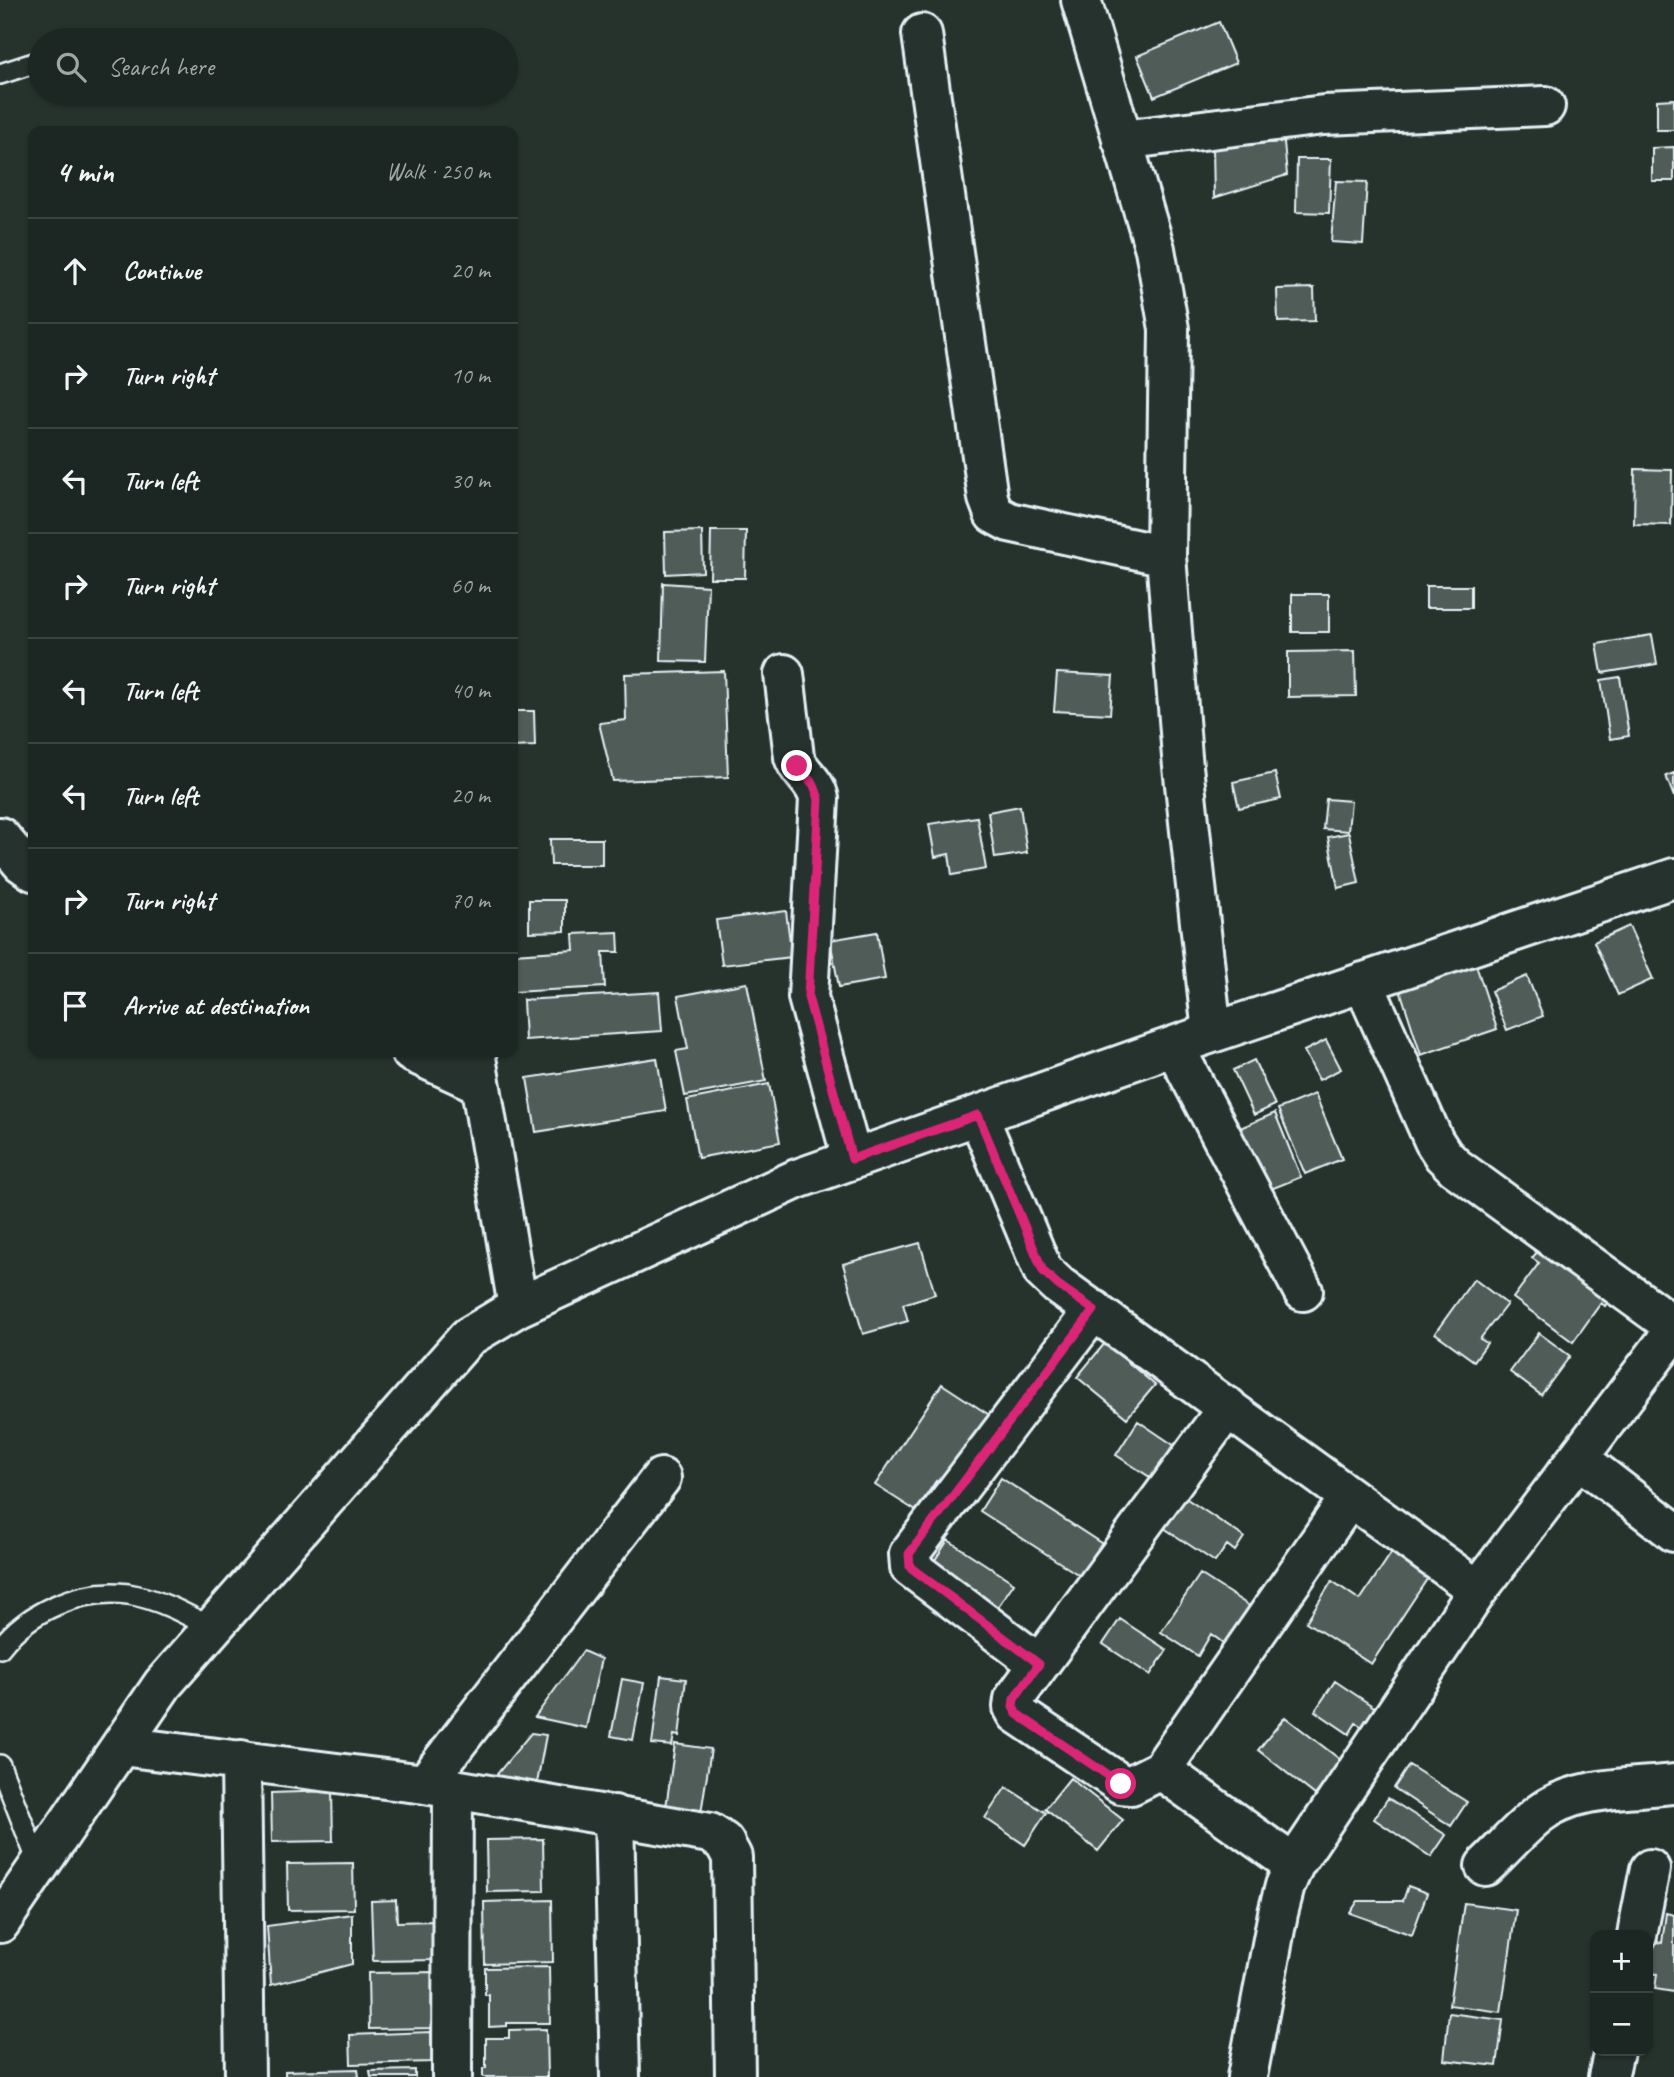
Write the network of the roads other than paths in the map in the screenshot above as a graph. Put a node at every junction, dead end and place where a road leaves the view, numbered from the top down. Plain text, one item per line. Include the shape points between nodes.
1 (1081, 0) edge
2 (922, 34) dead end
3 (28, 65) edge
4 (0, 74) edge
5 (1545, 106) dead end
6 (1122, 140) junction
7 (1166, 556) junction
8 (784, 674) dead end
9 (0, 837) edge
10 (28, 868) edge
11 (1674, 878) edge
12 (1363, 982) junction
13 (1212, 1033) junction
14 (1174, 1046) junction
15 (432, 1057) edge
16 (478, 1068) edge
17 (978, 1115) junction
18 (852, 1159) junction
19 (1303, 1291) dead end
20 (518, 1307) junction
21 (1094, 1310) junction
22 (1674, 1326) edge
23 (1674, 1331) edge
24 (1228, 1408) junction
25 (1578, 1458) junction
26 (660, 1478) dead end
27 (1350, 1497) junction
28 (1674, 1532) edge
29 (1478, 1590) junction
30 (212, 1628) junction
31 (0, 1648) edge
32 (1039, 1664) junction
33 (121, 1746) junction
34 (241, 1760) junction
35 (0, 1765) edge
36 (1161, 1770) junction
37 (1674, 1784) edge
38 (439, 1786) junction
39 (614, 1815) junction
40 (39, 1865) junction
41 (1294, 1865) junction
42 (1485, 1866) dead end
43 (1650, 1869) dead end
44 (0, 1923) edge
45 (1638, 1930) edge
46 (1613, 2056) edge
47 (245, 2077) edge
48 (452, 2077) edge
49 (620, 2077) edge
50 (735, 2077) edge
51 (1247, 2077) edge
52 (1608, 2077) edge

1 - 6 street
2 - 7 street via 988,498 994,514 1009,522
3 - 4 lane
5 - 6 street via 1324,115
6 - 7 street via 1155,249 1169,329
7 - 13 street
8 - 18 street via 794,757 819,799 808,997
9 - 10 street
11 - 12 street
12 - 13 street
12 - 22 street via 1443,1155
13 - 14 street
14 - 17 street
14 - 19 street
15 - 16 street
16 - 20 street
17 - 18 street
17 - 21 street via 1043,1271
18 - 20 street via 797,1179
20 - 30 street via 468,1337
21 - 24 street
21 - 32 street via 909,1554 910,1567
23 - 25 street
24 - 27 street
24 - 32 street
25 - 28 street
25 - 29 street
26 - 38 street
27 - 29 street
27 - 36 street
29 - 41 street
30 - 31 lane via 155,1601 127,1594 100,1595 69,1600 40,1612
30 - 33 street via 163,1684
32 - 36 street via 1014,1699 1017,1714 1121,1784 1131,1786
33 - 34 street
33 - 40 street
34 - 38 street
34 - 47 street
35 - 40 lane
36 - 41 street
37 - 42 street via 1585,1794 1560,1802 1540,1814
38 - 39 street
38 - 48 street
39 - 49 street
39 - 50 street via 710,1833 724,1842 732,1857
40 - 44 street
41 - 51 street via 1278,1913
43 - 45 street
46 - 52 street

